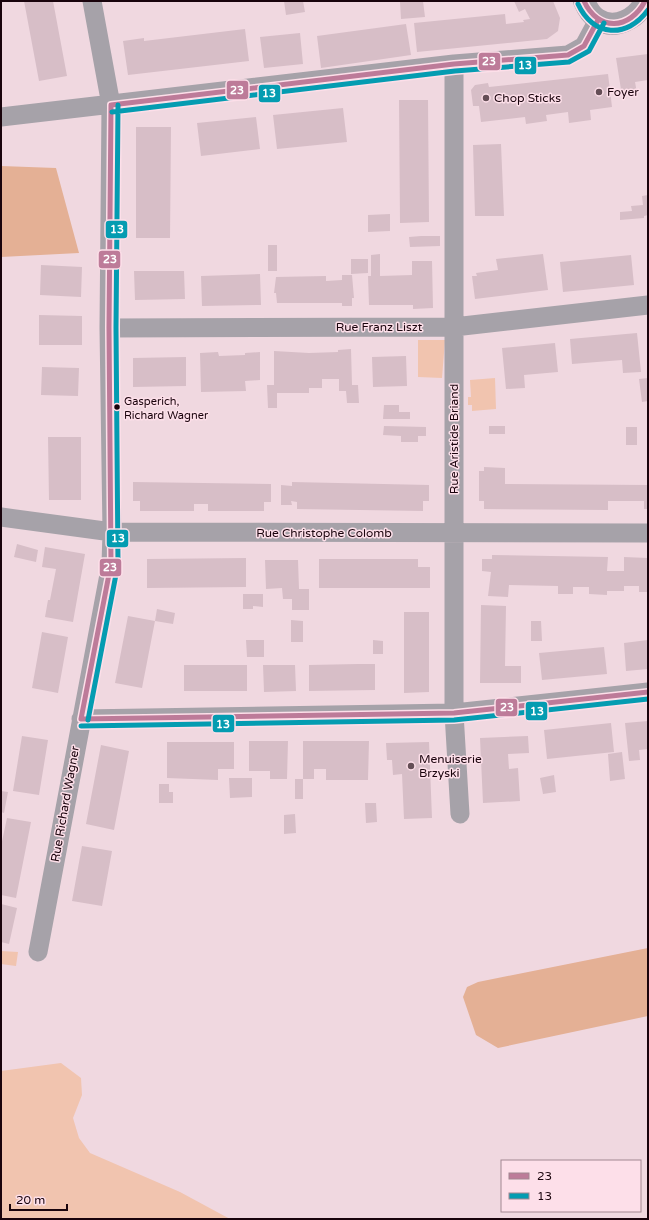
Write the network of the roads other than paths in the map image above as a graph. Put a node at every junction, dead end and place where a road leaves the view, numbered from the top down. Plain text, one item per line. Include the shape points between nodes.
1 (92, 1) edge
2 (584, 1) edge
3 (645, 8) edge
4 (598, 20) junction
5 (454, 64) junction
6 (111, 105) junction
7 (1, 117) edge
8 (648, 305) edge
9 (454, 327) junction
10 (109, 328) junction
11 (1, 517) edge
12 (112, 532) junction
13 (454, 533) junction
14 (648, 533) edge
15 (648, 692) edge
16 (454, 713) junction
17 (80, 719) junction
18 (460, 814) dead end
19 (38, 952) dead end

1 - 6 street, Rue Richard Wagner
2 - 4 street
3 - 4 street via 626,21 617,23
4 - 5 street via 584,46 568,55
5 - 6 street
5 - 9 street, Rue Aristide Briand
6 - 7 street
6 - 10 street, Rue Richard Wagner
8 - 9 street, Rue Franz Liszt
9 - 10 street, Rue Franz Liszt
9 - 13 street, Rue Aristide Briand
10 - 12 street, Rue Richard Wagner
11 - 12 street, Rue Christophe Colomb
12 - 13 street, Rue Christophe Colomb
12 - 17 street, Rue Richard Wagner via 110,564
13 - 14 street, Rue Christophe Colomb
13 - 16 street, Rue Aristide Briand
15 - 16 street
16 - 17 street
16 - 18 street, Rue Aristide Briand
17 - 19 street, Rue Richard Wagner

